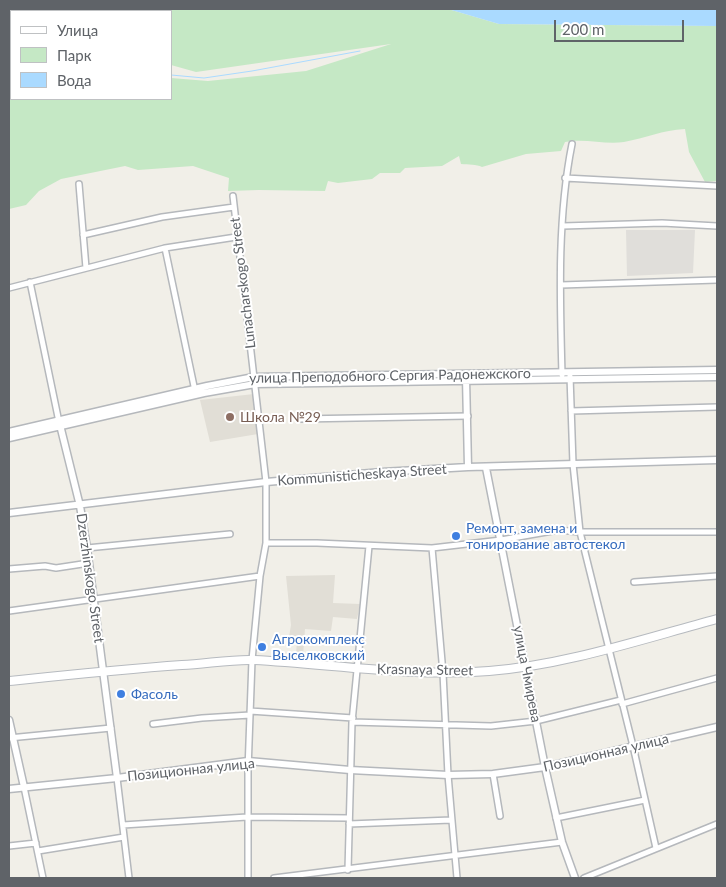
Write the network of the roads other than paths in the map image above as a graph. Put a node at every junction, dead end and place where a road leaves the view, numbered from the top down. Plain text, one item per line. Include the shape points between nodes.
1 (572, 144) dead end
2 (565, 178) junction
3 (78, 184) dead end
4 (717, 186) edge
5 (233, 196) dead end
6 (234, 207) junction
7 (563, 226) junction
8 (717, 226) edge
9 (83, 234) junction
10 (236, 237) junction
11 (165, 248) junction
12 (86, 268) junction
13 (717, 280) edge
14 (30, 282) junction
15 (561, 285) junction
16 (9, 288) edge
17 (717, 370) edge
18 (562, 376) junction
19 (570, 376) junction
20 (466, 377) junction
21 (717, 377) edge
22 (254, 381) junction
23 (195, 391) junction
24 (717, 407) edge
25 (571, 410) junction
26 (468, 416) junction
27 (300, 419) dead end
28 (59, 422) junction
29 (9, 432) edge
30 (9, 438) edge
31 (717, 460) edge
32 (573, 464) junction
33 (468, 467) junction
34 (486, 468) junction
35 (266, 482) junction
36 (80, 506) junction
37 (9, 513) edge
38 (580, 532) junction
39 (717, 532) edge
40 (230, 534) dead end
41 (501, 540) junction
42 (266, 543) junction
43 (369, 546) junction
44 (87, 548) junction
45 (432, 548) junction
46 (89, 563) junction
47 (9, 569) edge
48 (260, 576) junction
49 (717, 576) edge
50 (634, 582) dead end
51 (93, 600) junction
52 (9, 611) edge
53 (717, 619) edge
54 (608, 648) junction
55 (252, 660) junction
56 (526, 667) junction
57 (358, 668) junction
58 (104, 671) junction
59 (443, 672) junction
60 (717, 678) edge
61 (9, 682) edge
62 (622, 702) junction
63 (250, 713) junction
64 (9, 720) edge
65 (353, 720) junction
66 (536, 721) junction
67 (153, 724) dead end
68 (446, 726) junction
69 (717, 727) edge
70 (111, 728) junction
71 (11, 738) edge
72 (633, 746) junction
73 (248, 761) junction
74 (545, 767) junction
75 (350, 770) junction
76 (448, 774) junction
77 (493, 774) junction
78 (117, 778) junction
79 (24, 787) junction
80 (9, 789) edge
81 (645, 800) junction
82 (247, 816) junction
83 (500, 816) dead end
84 (556, 818) junction
85 (451, 820) junction
86 (349, 821) junction
87 (717, 824) edge
88 (123, 825) junction
89 (124, 838) junction
90 (562, 842) junction
91 (36, 843) junction
92 (9, 846) edge
93 (656, 848) junction
94 (38, 851) junction
95 (455, 856) junction
96 (348, 870) junction
97 (43, 878) edge
98 (129, 878) edge
99 (248, 878) edge
100 (274, 878) edge
101 (457, 878) edge
102 (575, 878) edge
103 (584, 878) edge

1 - 2 street
2 - 4 street
2 - 7 street
3 - 9 street
5 - 6 street, Lunacharskogo Street
6 - 9 street via 162,217
6 - 10 street, Lunacharskogo Street
7 - 8 street via 662,223
7 - 15 street
9 - 12 street
10 - 11 street
10 - 22 street, Lunacharskogo Street
11 - 12 street
11 - 23 street
12 - 14 street
13 - 15 street
14 - 16 street
14 - 28 street, Dzerzhinskogo Street
15 - 18 street
17 - 19 street, улица Преподобного Сергия Радонежского
18 - 19 street, улица Преподобного Сергия Радонежского
18 - 20 street, улица Преподобного Сергия Радонежского
19 - 21 street, улица Преподобного Сергия Радонежского
19 - 25 street
20 - 22 street, улица Преподобного Сергия Радонежского
20 - 26 street
22 - 23 street, улица Преподобного Сергия Радонежского
22 - 35 street, Lunacharskogo Street
23 - 28 street, улица Преподобного Сергия Радонежского
24 - 25 street
25 - 32 street
26 - 27 street
26 - 33 street
28 - 29 street, улица Преподобного Сергия Радонежского
28 - 30 street, улица Преподобного Сергия Радонежского
28 - 36 street, Dzerzhinskogo Street
31 - 32 street, Kommunisticheskaya Street
32 - 34 street, Kommunisticheskaya Street
32 - 38 street
33 - 34 street, Kommunisticheskaya Street
33 - 35 street, Kommunisticheskaya Street
34 - 41 street, улица Чмирева
35 - 36 street, Kommunisticheskaya Street
35 - 42 street, Lunacharskogo Street
36 - 37 street, Kommunisticheskaya Street
36 - 44 street, Dzerzhinskogo Street
38 - 39 street
38 - 41 street via 558,530
38 - 54 street
40 - 44 street
41 - 45 street
41 - 56 street, улица Чмирева
42 - 43 street
42 - 48 street, Lunacharskogo Street
43 - 45 street
43 - 57 street
44 - 46 street, Dzerzhinskogo Street
45 - 59 street
46 - 47 street via 56,568
46 - 51 street, Dzerzhinskogo Street
48 - 51 street
48 - 55 street, Lunacharskogo Street
49 - 50 street
51 - 52 street
51 - 58 street, Dzerzhinskogo Street
53 - 54 main road, Krasnaya Street
54 - 56 main road, Krasnaya Street
54 - 62 street
55 - 57 main road, Krasnaya Street
55 - 58 main road, Krasnaya Street
55 - 63 street, Lunacharskogo Street
56 - 59 main road, Krasnaya Street
56 - 66 street, улица Чмирева
57 - 59 main road, Krasnaya Street
57 - 65 street
58 - 61 main road, Krasnaya Street
58 - 70 street, Dzerzhinskogo Street
59 - 68 street
60 - 62 street
62 - 66 street
62 - 72 street
63 - 65 street
63 - 67 street
63 - 73 street, Lunacharskogo Street
64 - 71 street
65 - 68 street
65 - 75 street
66 - 68 street
66 - 74 street, улица Чмирева
68 - 76 street
69 - 72 street, Позиционная улица
70 - 71 street
70 - 78 street, Dzerzhinskogo Street
71 - 79 street
72 - 74 street, Позиционная улица
72 - 81 street
73 - 75 street, Позиционная улица
73 - 78 street, Позиционная улица
73 - 82 street, Lunacharskogo Street
74 - 77 street, Позиционная улица
74 - 84 street, улица Чмирева
75 - 76 street, Позиционная улица
75 - 86 street
76 - 77 street, Позиционная улица
76 - 85 street
77 - 83 street
78 - 79 street, Позиционная улица
78 - 88 street, Dzerzhinskogo Street
79 - 80 street, Позиционная улица
79 - 91 street
81 - 84 street
81 - 93 street
82 - 86 street
82 - 88 street
82 - 99 street, Lunacharskogo Street
84 - 90 street, улица Чмирева
85 - 86 street
85 - 95 street
86 - 96 street
87 - 93 street
88 - 89 street, Dzerzhinskogo Street
89 - 94 street
89 - 98 street, Dzerzhinskogo Street
90 - 95 street
90 - 102 street, улица Чмирева
91 - 92 street
91 - 94 street
93 - 103 street
94 - 97 street
95 - 96 street
95 - 101 street
96 - 100 street

